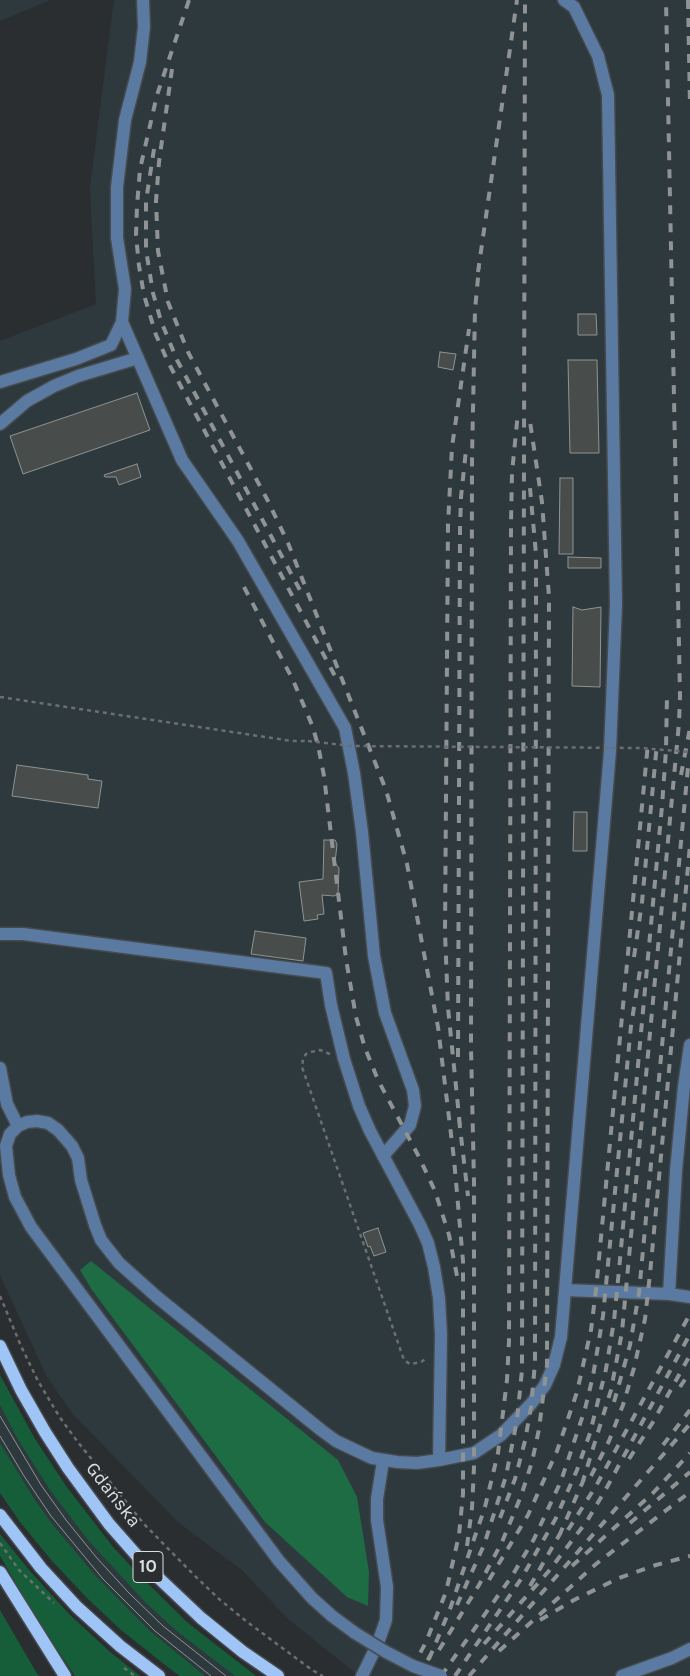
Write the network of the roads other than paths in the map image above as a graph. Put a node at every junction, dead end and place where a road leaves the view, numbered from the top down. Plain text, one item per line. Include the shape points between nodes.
1 (143, 0) edge
2 (564, 0) edge
3 (122, 322) junction
4 (138, 358) junction
5 (0, 382) edge
6 (0, 424) edge
7 (0, 934) edge
8 (690, 1045) edge
9 (0, 1068) edge
10 (18, 1126) junction
11 (383, 1156) junction
12 (564, 1290) junction
13 (669, 1294) junction
14 (690, 1296) edge
15 (0, 1346) edge
16 (439, 1460) junction
17 (383, 1461) junction
18 (0, 1515) edge
19 (0, 1572) edge
20 (690, 1649) edge
21 (364, 1672) edge
22 (65, 1676) edge
23 (159, 1676) edge
24 (278, 1676) edge
25 (441, 1676) edge
26 (622, 1676) edge

1 - 3 lane via 140,62 125,120 117,187 117,238 125,289
2 - 12 lane via 574,8 598,56 608,95 616,605 610,751
3 - 4 lane
3 - 5 lane via 111,345
4 - 6 lane via 54,386 28,401
4 - 11 lane via 182,460 238,541 345,728 362,832 374,956 385,1013 413,1090 415,1106 410,1125
7 - 11 lane via 23,934 326,973 344,1059 359,1106
8 - 13 lane via 676,1171
9 - 10 lane via 6,1104
10 - 17 lane via 37,1121 48,1123 72,1146 95,1225 111,1253 130,1274 336,1441
10 - 25 lane, bridge via 7,1139 7,1163 16,1197 30,1228 279,1561 332,1616 386,1652
11 - 16 lane via 428,1244 434,1266 440,1354
12 - 13 lane
12 - 16 lane via 561,1337 545,1385 517,1420 486,1446 474,1453
13 - 14 lane
15 - 24 main road, Gdańska / 10 via 45,1432 109,1524 185,1604
16 - 17 lane via 417,1463
17 - 21 lane via 377,1520 387,1587 386,1620
18 - 23 main road via 41,1568 78,1607
19 - 22 main road
20 - 26 lane

